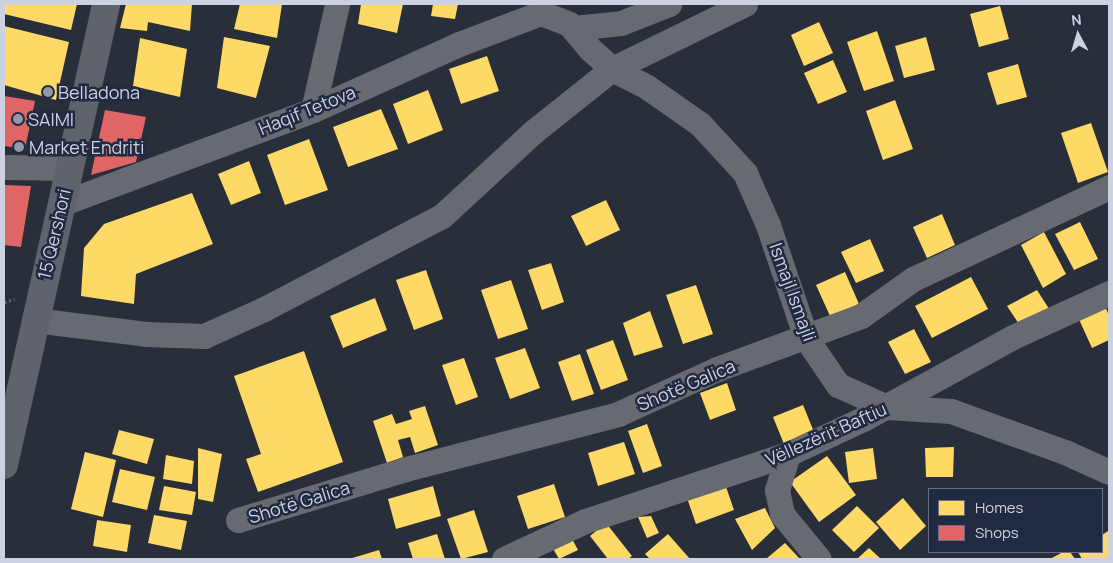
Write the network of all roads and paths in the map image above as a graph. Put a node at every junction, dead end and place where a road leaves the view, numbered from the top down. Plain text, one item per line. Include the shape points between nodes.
1 (106, 4) edge
2 (337, 4) edge
3 (669, 4) edge
4 (744, 4) edge
5 (542, 8) edge
6 (574, 28) junction
7 (612, 69) junction
8 (313, 110) junction
9 (4, 168) edge
10 (70, 168) junction
11 (1109, 187) edge
12 (62, 203) junction
13 (1109, 293) edge
14 (34, 320) junction
15 (806, 338) junction
16 (887, 407) junction
17 (788, 454) junction
18 (4, 465) edge
19 (1109, 472) edge
20 (238, 520) dead end
21 (504, 559) edge
22 (819, 559) edge

1 - 10 street, 15 Qershori
2 - 8 street
3 - 6 street via 621,23
4 - 7 street
5 - 6 street, Ismajl Ismajli
5 - 8 street, Haqif Tetova
6 - 7 street, Ismajl Ismajli via 590,49
7 - 14 street via 533,132 442,216 264,309 204,336 146,334
7 - 15 street, Ismajl Ismajli via 647,87 700,124 746,173 771,232
8 - 12 street, Haqif Tetova
9 - 10 street
10 - 12 street, 15 Qershori
11 - 15 street, Shotë Galica via 913,279 861,316
12 - 14 street, 15 Qershori
13 - 16 street, Vëllezërit Baftiu via 1013,337
14 - 18 street, 15 Qershori
15 - 16 street, Ismajl Ismajli via 838,385
15 - 20 street, Shotë Galica via 717,369 618,414 406,469
16 - 17 street, Vëllezërit Baftiu
16 - 19 street, Ismajl Ismajli via 951,411 1065,452
17 - 21 street, Vëllezërit Baftiu via 585,521
17 - 22 street via 777,490 782,514

